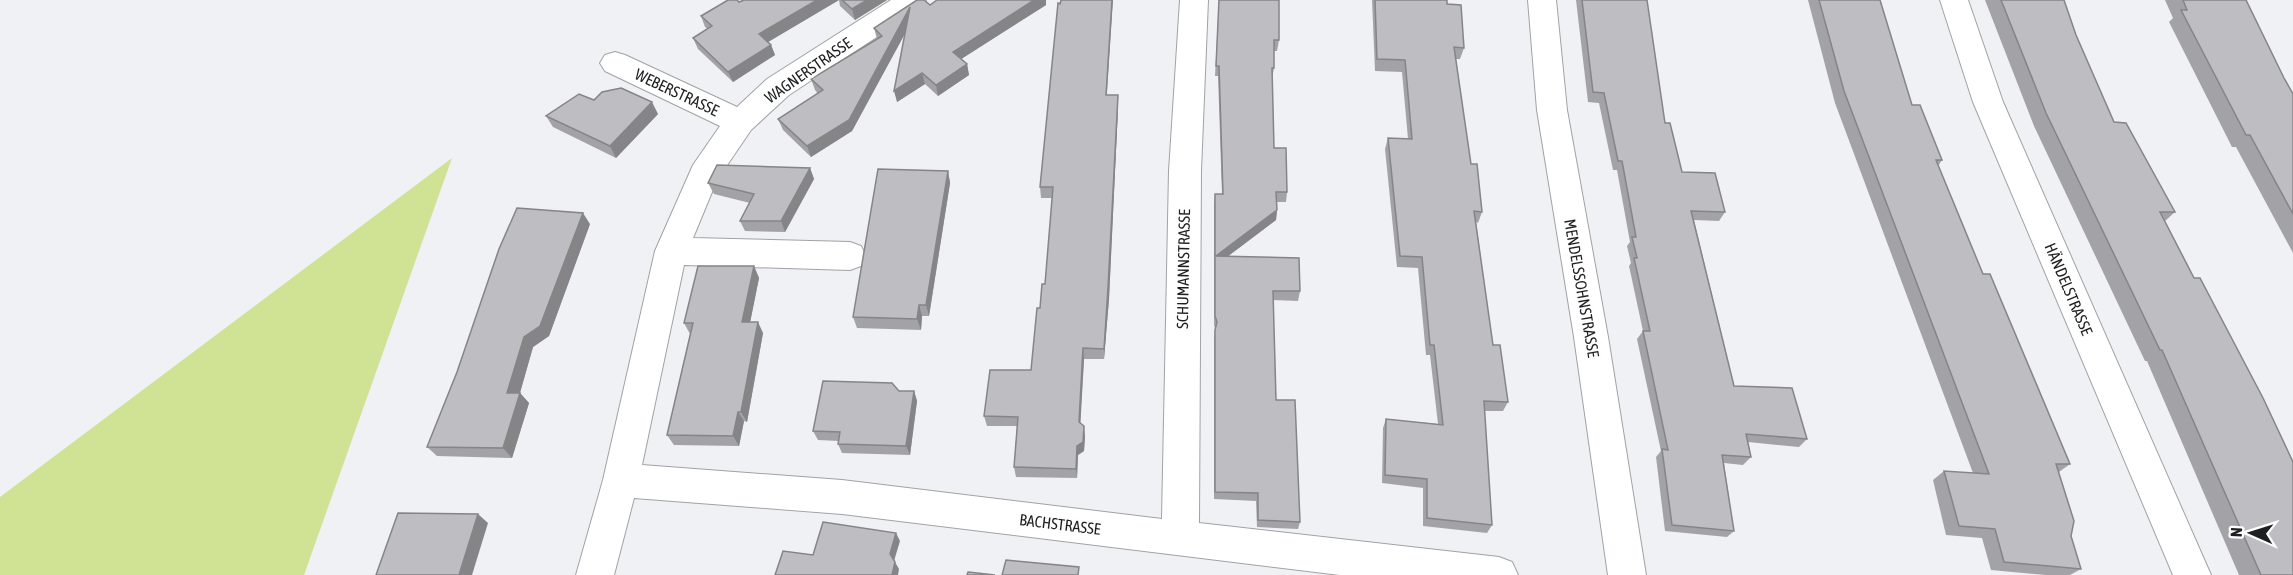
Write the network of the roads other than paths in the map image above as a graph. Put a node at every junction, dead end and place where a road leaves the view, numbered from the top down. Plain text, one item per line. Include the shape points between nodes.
1 (912, 0) edge
2 (1194, 0) edge
3 (1542, 0) edge
4 (1954, 0) edge
5 (615, 63) dead end
6 (740, 122) junction
7 (671, 251) junction
8 (850, 256) dead end
9 (621, 480) junction
10 (1180, 539) junction
11 (595, 575) edge
12 (1499, 575) edge
13 (1627, 575) edge
14 (2192, 575) edge

1 - 6 street, WAGNERSTRASSE via 778,87
2 - 10 street, SCHUMANNSTRASSE via 1185,171
3 - 13 street, MENDELSSOHNSTRASSE via 1552,110
4 - 14 street, HÄNDELSTRASSE via 1989,102
5 - 6 street, WEBERSTRASSE
6 - 7 street, WAGNERSTRASSE via 704,174
7 - 8 street
7 - 9 street, WAGNERSTRASSE
9 - 10 street, BACHSTRASSE via 842,497
9 - 11 street, WAGNERSTRASSE
10 - 12 street, BACHSTRASSE

